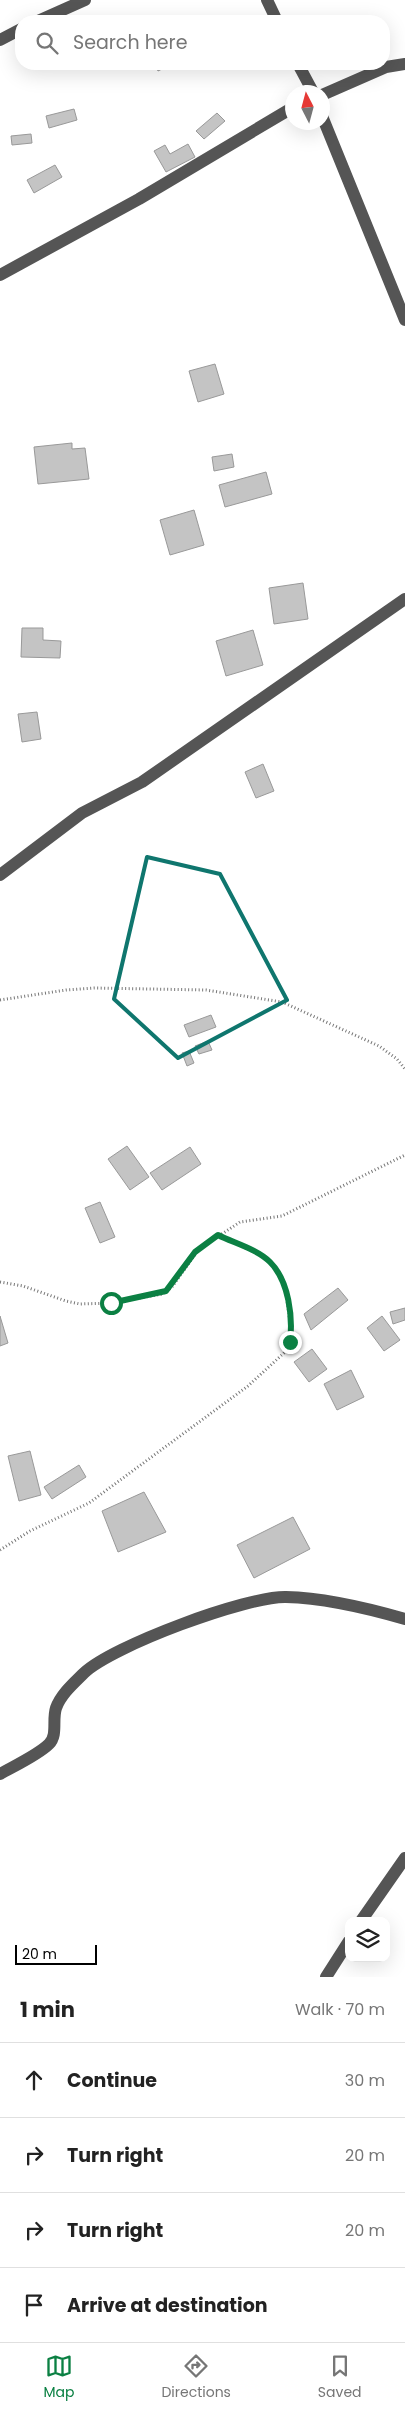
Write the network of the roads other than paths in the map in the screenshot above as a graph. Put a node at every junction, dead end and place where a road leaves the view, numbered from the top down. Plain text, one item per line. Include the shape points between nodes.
1 (85, 0) edge
2 (267, 0) edge
3 (51, 15) edge
4 (274, 15) edge
5 (15, 32) edge
6 (0, 40) edge
7 (405, 64) edge
8 (390, 66) edge
9 (301, 70) edge
10 (379, 70) edge
11 (309, 85) edge
12 (330, 92) edge
13 (285, 112) edge
14 (328, 130) edge
15 (0, 275) edge
16 (405, 320) edge
17 (405, 599) edge
18 (0, 875) edge
19 (405, 1620) edge
20 (0, 1774) edge
21 (405, 1858) edge
22 (365, 1917) edge
23 (345, 1947) edge
24 (326, 1977) edge

1 - 3 street
2 - 4 street
5 - 6 street
7 - 8 street
9 - 11 street
10 - 12 street
13 - 15 street via 139,199
14 - 16 street
17 - 18 street via 142,782 82,813
19 - 20 street via 374,1610 284,1597 259,1600 195,1620 125,1648 86,1671 57,1705 54,1735 48,1745
21 - 22 street
23 - 24 street

